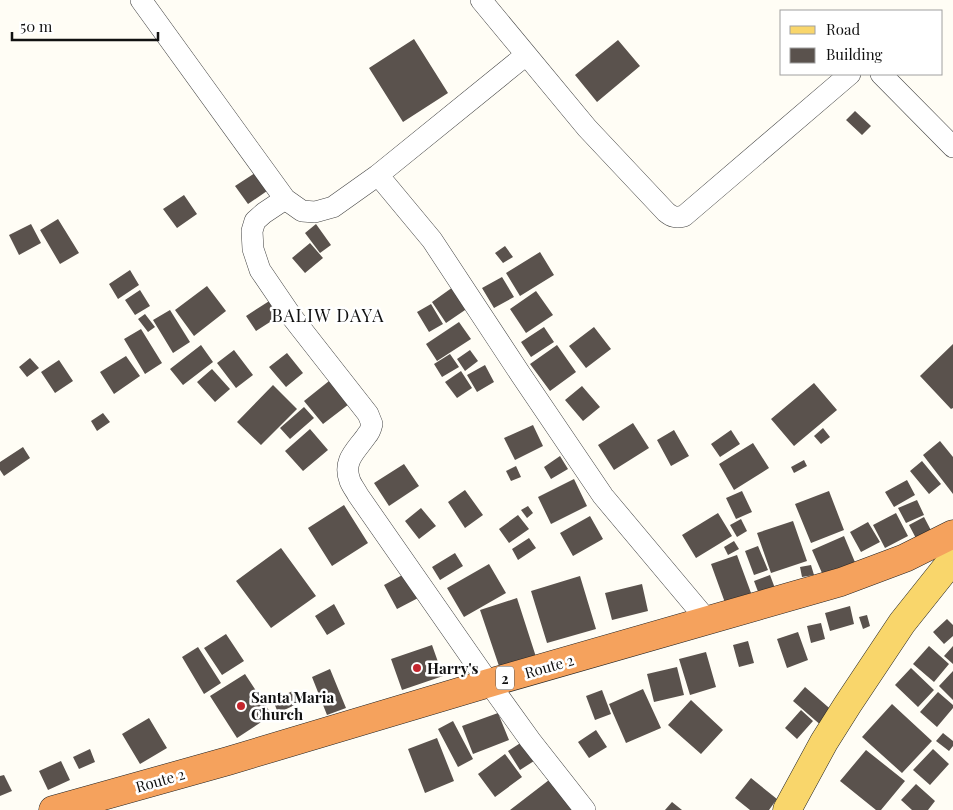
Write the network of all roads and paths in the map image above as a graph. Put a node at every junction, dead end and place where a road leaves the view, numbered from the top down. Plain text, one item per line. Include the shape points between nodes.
1 (141, 0) edge
2 (481, 0) edge
3 (526, 55) junction
4 (849, 75) edge
5 (882, 75) edge
6 (953, 147) edge
7 (378, 175) junction
8 (286, 200) junction
9 (953, 534) edge
10 (953, 559) edge
11 (707, 620) junction
12 (489, 683) junction
13 (53, 810) edge
14 (585, 810) edge
15 (788, 810) edge

1 - 8 street
2 - 3 street
3 - 4 street via 587,128 666,212 676,218 684,216
3 - 7 street
5 - 6 street
7 - 8 street via 333,208 302,211
7 - 11 street via 432,240 603,496
8 - 12 street via 256,221 252,232 253,249 260,270 292,317 368,414 372,424 350,458 350,480
9 - 11 highway, Route 2 / 2 via 905,558 841,582
10 - 15 main road via 902,624 848,704
11 - 12 highway, Route 2 / 2
12 - 13 highway, Route 2 / 2
12 - 14 street

